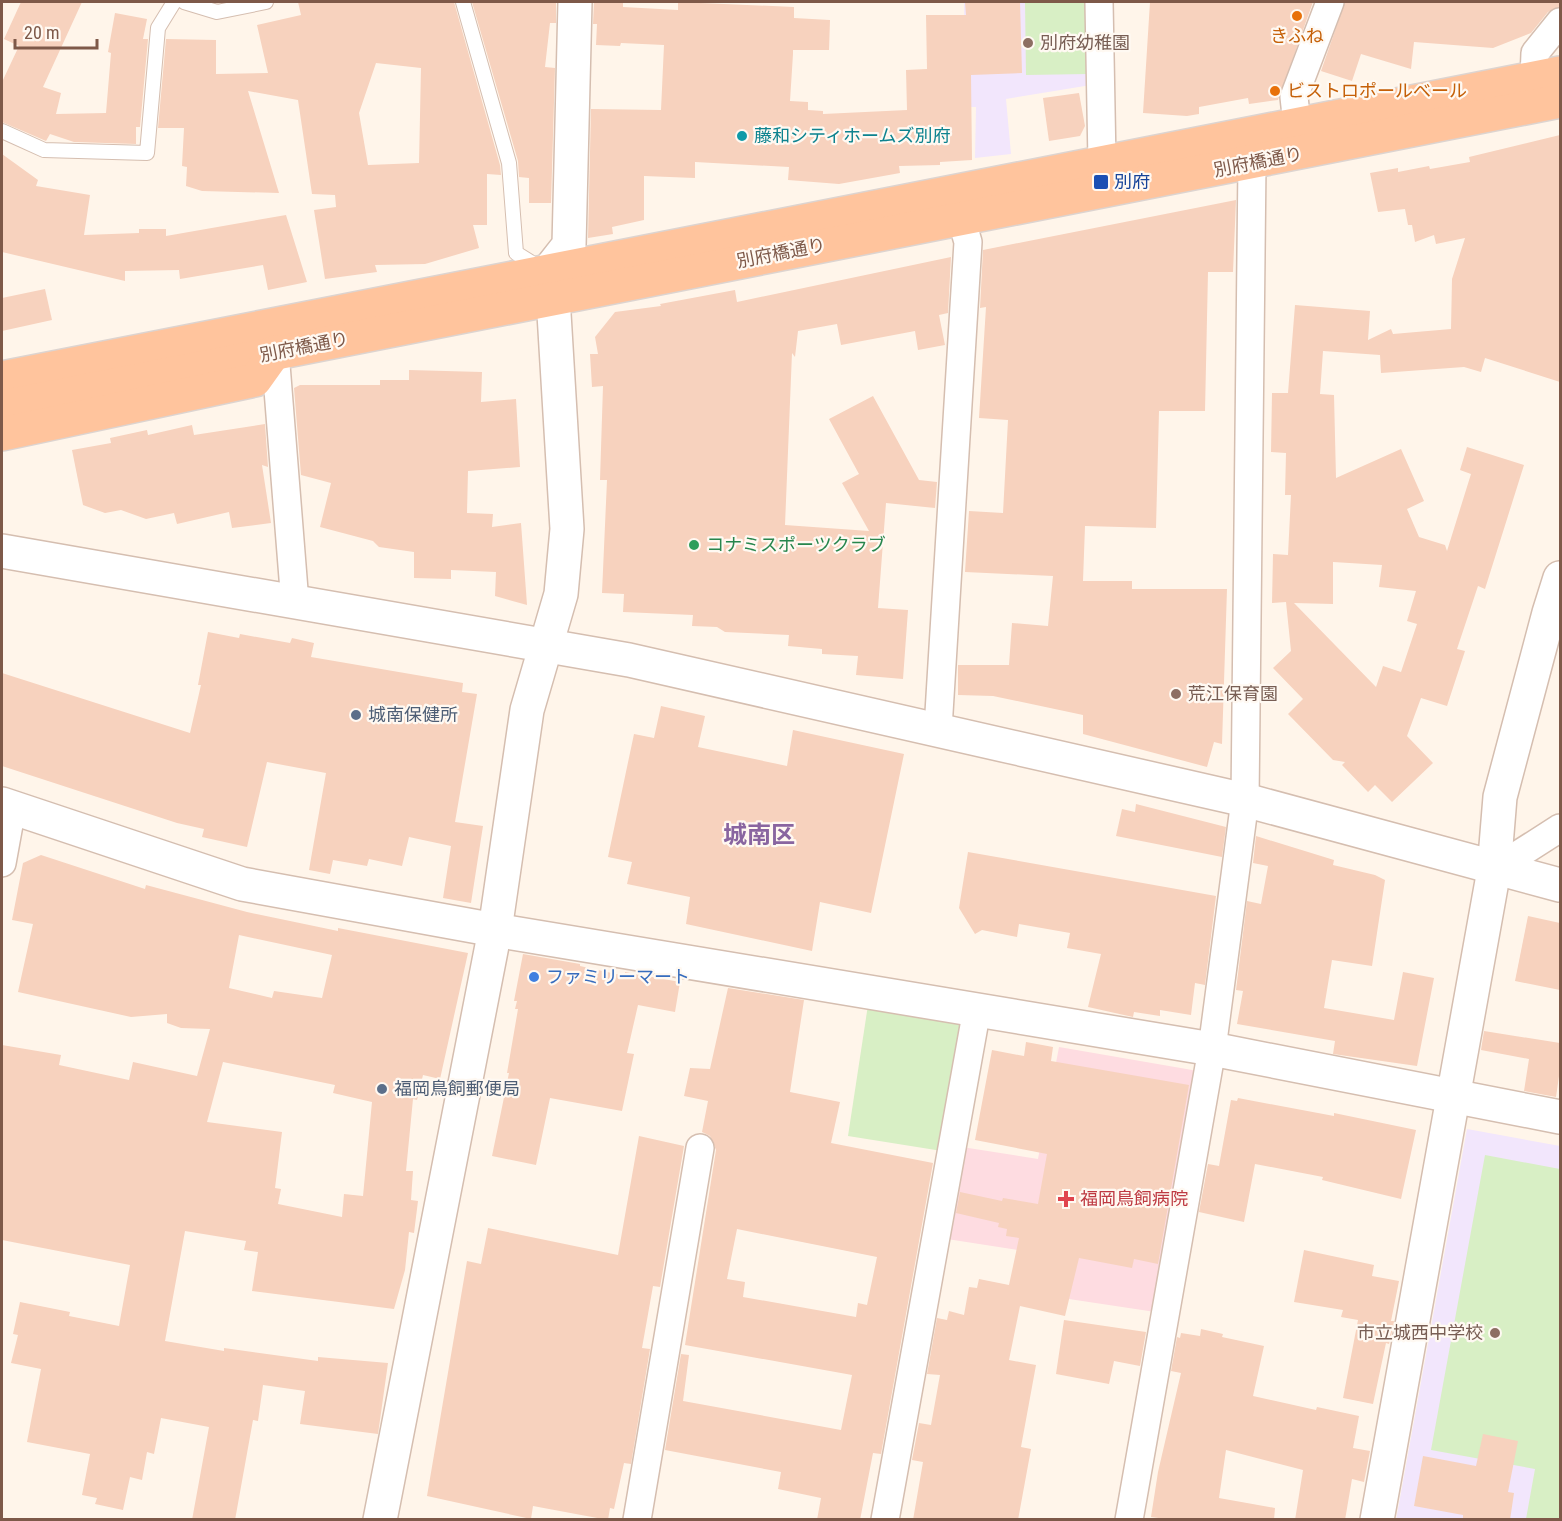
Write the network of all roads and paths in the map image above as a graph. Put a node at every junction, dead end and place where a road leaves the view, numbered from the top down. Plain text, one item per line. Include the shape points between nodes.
1 (174, 2) edge
2 (184, 2) edge
3 (266, 2) edge
4 (463, 2) edge
5 (575, 2) edge
6 (1099, 2) edge
7 (1330, 2) edge
8 (1560, 22) edge
9 (1547, 76) edge
10 (1560, 101) edge
11 (1297, 124) junction
12 (2, 131) edge
13 (1102, 162) junction
14 (1252, 163) junction
15 (961, 218) junction
16 (550, 285) junction
17 (139, 349) junction
18 (274, 352) junction
19 (2, 355) edge
20 (2, 378) edge
21 (2, 407) edge
22 (2, 434) edge
23 (2, 551) edge
24 (1560, 578) edge
25 (295, 603) junction
26 (546, 646) junction
27 (938, 729) junction
28 (1245, 800) junction
29 (7, 806) edge
30 (1560, 828) edge
31 (2, 863) edge
32 (1494, 870) junction
33 (1560, 885) edge
34 (495, 930) junction
35 (977, 1010) junction
36 (1212, 1049) junction
37 (1453, 1097) junction
38 (1560, 1117) edge
39 (700, 1148) dead end
40 (380, 1520) edge
41 (637, 1520) edge
42 (885, 1520) edge
43 (1129, 1520) edge
44 (1377, 1520) edge

1 - 12 lane via 158,28 147,153 44,150
2 - 3 lane via 217,12
4 - 16 lane via 509,163 516,253
5 - 16 street via 569,245
6 - 13 street
7 - 11 street via 1294,97
8 - 9 street via 1535,53
9 - 11 highway, 別府橋通り
10 - 14 highway, 別府橋通り
11 - 13 highway, 別府橋通り
11 - 14 street
13 - 16 highway, 別府橋通り
14 - 15 highway, 別府橋通り
14 - 28 street
15 - 16 highway, 別府橋通り
15 - 27 street via 968,242
16 - 17 highway, 別府橋通り
16 - 18 highway, 別府橋通り
16 - 26 street via 567,529 561,594
17 - 19 highway via 74,342
17 - 20 highway, 別府橋通り
18 - 21 highway, 別府橋通り
18 - 22 highway via 255,380
18 - 25 street
23 - 25 street
24 - 32 street via 1500,797
25 - 26 street
26 - 27 street via 629,660
26 - 34 street via 527,710
27 - 28 street
28 - 32 street
28 - 36 street
29 - 31 street
29 - 34 street via 242,884
30 - 32 street
32 - 33 street
32 - 37 street
34 - 35 street
34 - 40 street
35 - 36 street
35 - 42 street
36 - 37 street
36 - 43 street
37 - 38 street
37 - 44 street
39 - 41 street

